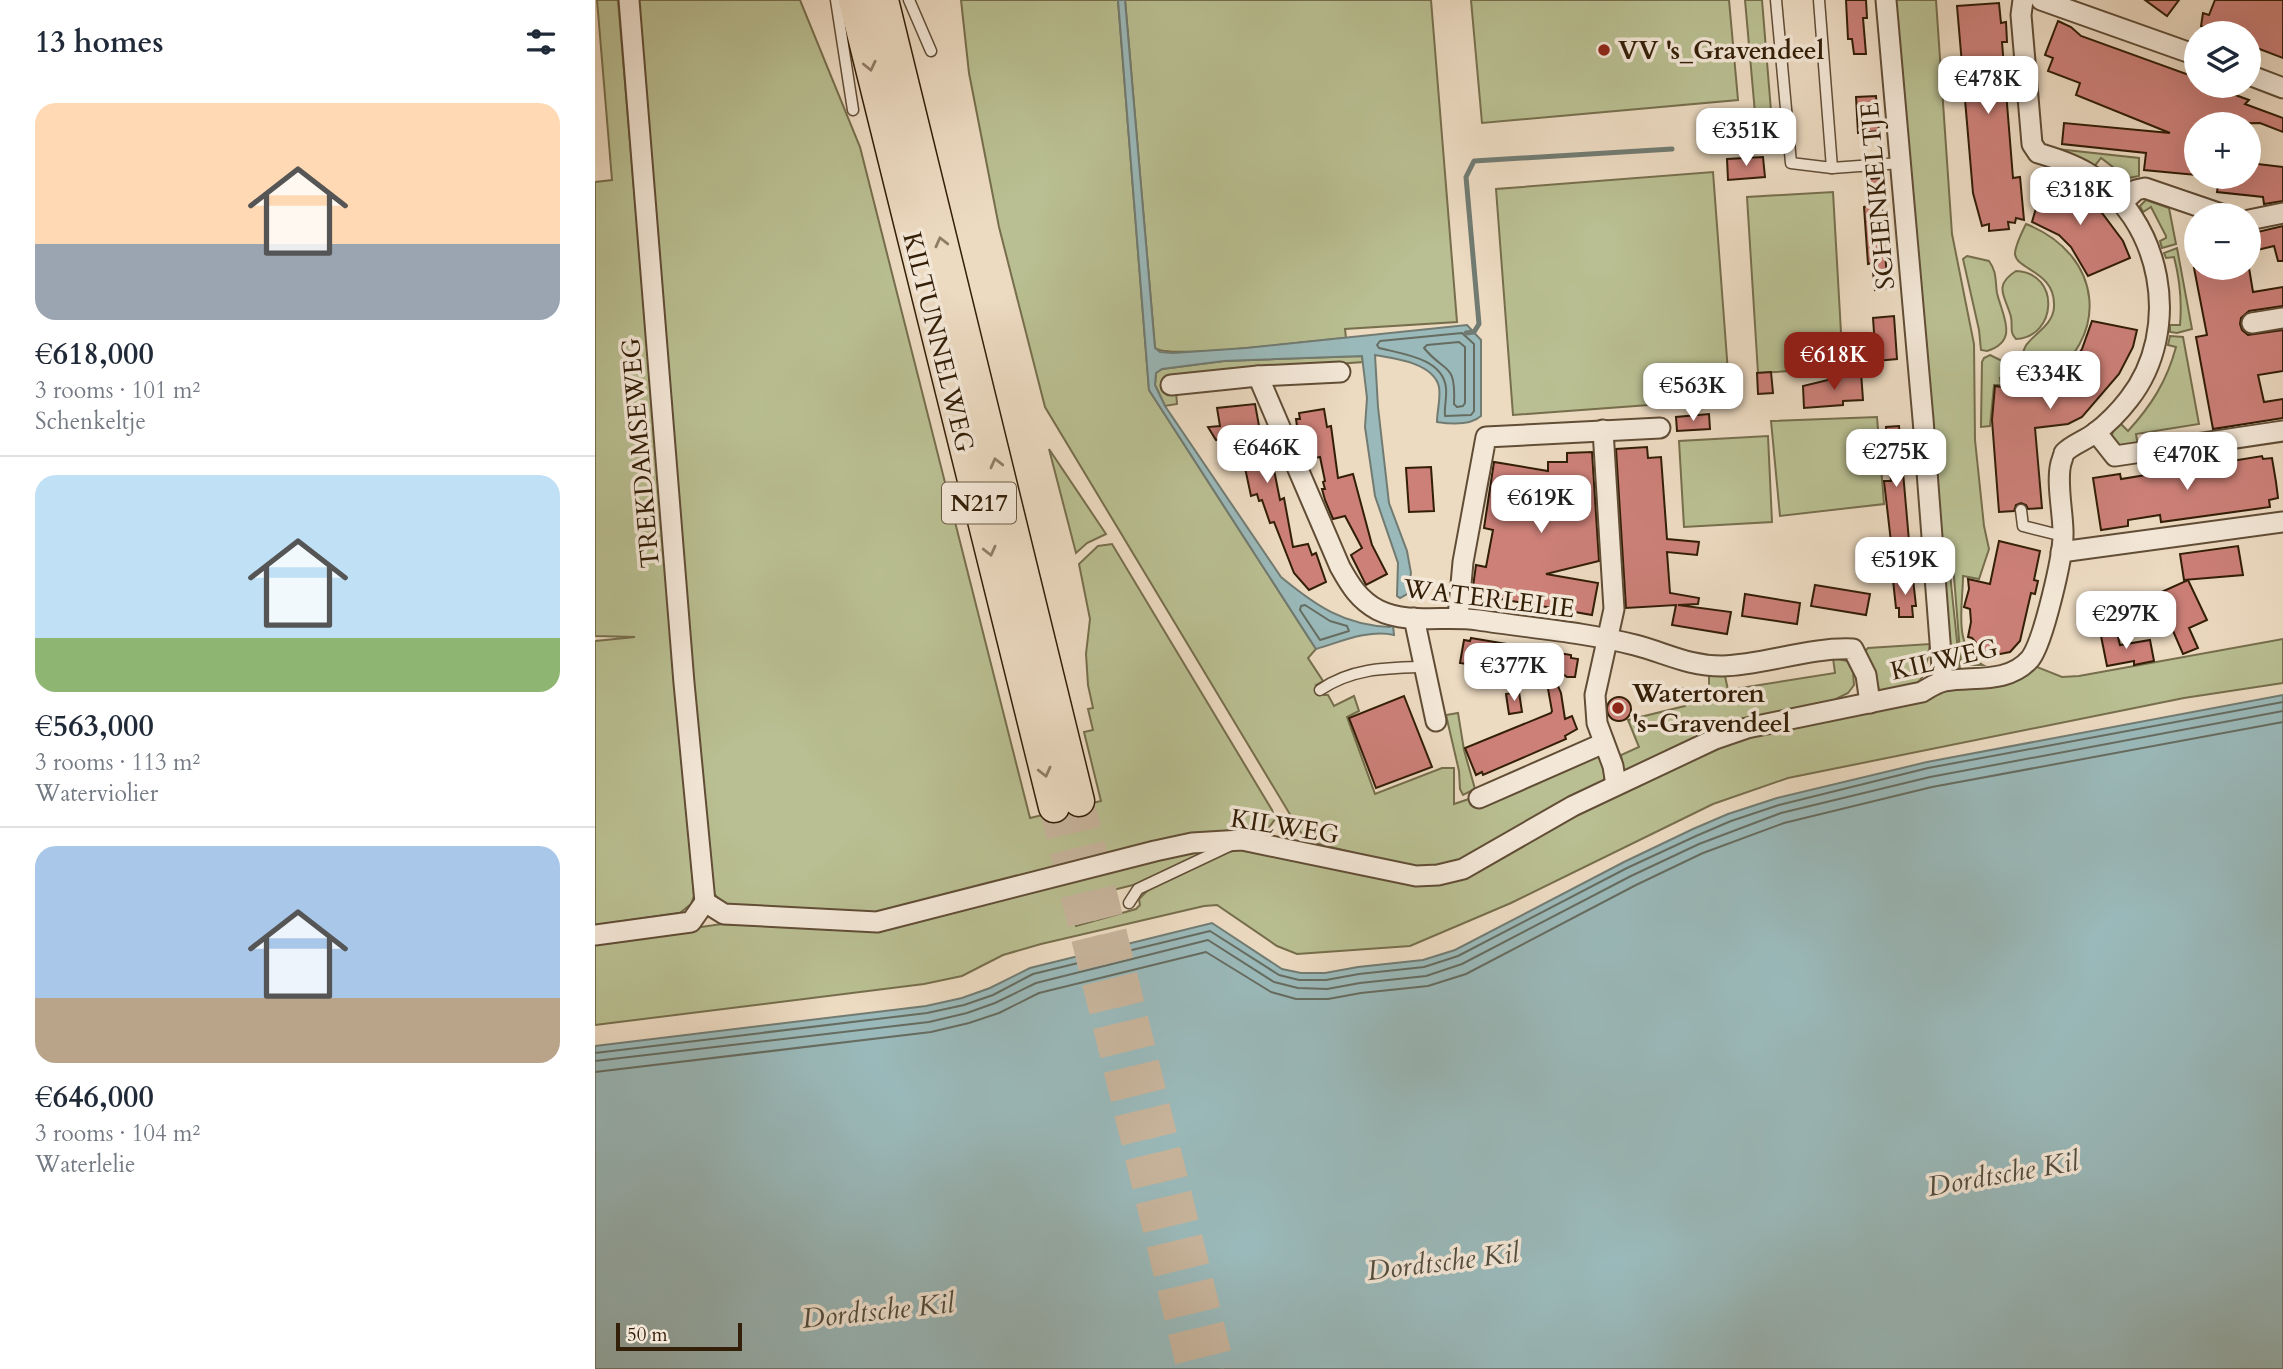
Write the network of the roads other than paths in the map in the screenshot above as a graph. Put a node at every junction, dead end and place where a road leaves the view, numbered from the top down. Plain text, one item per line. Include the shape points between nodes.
1 (629, 0) edge
2 (836, 0) edge
3 (854, 0) edge
4 (883, 0) edge
5 (909, 0) edge
6 (1776, 0) edge
7 (1819, 0) edge
8 (1886, 0) edge
9 (2023, 0) edge
10 (2041, 0) edge
11 (931, 51) dead end
12 (2184, 51) edge
13 (2261, 80) edge
14 (2283, 88) edge
15 (853, 110) dead end
16 (1901, 163) junction
17 (1832, 168) junction
18 (2122, 203) junction
19 (2189, 203) edge
20 (2283, 213) edge
21 (2261, 218) edge
22 (2283, 318) edge
23 (2252, 323) dead end
24 (1340, 372) dead end
25 (1258, 376) junction
26 (1171, 385) dead end
27 (1660, 428) dead end
28 (1603, 430) junction
29 (2283, 431) edge
30 (2096, 432) junction
31 (2021, 510) dead end
32 (2283, 522) edge
33 (2062, 544) junction
34 (1458, 617) junction
35 (1414, 618) junction
36 (1609, 640) junction
37 (1424, 667) junction
38 (1943, 681) junction
39 (1320, 690) dead end
40 (1870, 703) junction
41 (1436, 720) dead end
42 (1604, 743) junction
43 (1616, 785) junction
44 (1479, 798) dead end
45 (1242, 840) junction
46 (705, 902) junction
47 (1129, 903) dead end
48 (595, 935) edge

1 - 46 street, TREKDAMSEWEG
2 - 15 lane
3 -> 4 main road, KILTUNNELWEG / N217 via 1067,804
5 - 11 lane
6 - 17 lane via 1791,163
7 - 17 lane
8 - 16 street, SCHENKELTJE
9 - 18 street via 2032,144 2038,153 2089,173
10 - 12 street
13 - 14 street
16 - 17 lane
16 - 38 street, SCHENKELTJE
18 - 19 street via 2145,188
18 - 30 street via 2146,242 2158,276 2158,332 2141,382
20 - 21 street
22 - 23 street
24 - 25 street
25 - 26 street
25 - 35 street, WATERLELIE via 1351,587 1380,611
27 - 28 street
28 - 34 street via 1486,436
28 - 36 street via 1614,609
29 - 30 street via 2115,456
30 - 33 street via 2064,453 2060,466
31 - 33 lane via 2023,526
32 - 33 street
33 - 38 street, KILWEG via 2039,642 2028,661 2011,673
34 - 35 street, WATERLELIE
34 - 36 street, WATERLELIE
35 - 37 street
36 - 40 street, KILWEG via 1694,665 1724,666 1833,648 1853,649 1866,675
36 - 42 street via 1595,695
37 - 39 lane via 1370,669
37 - 41 street
38 - 40 street, KILWEG via 1921,692
40 - 43 street, KILWEG via 1747,728
42 - 43 street
42 - 44 street
43 - 45 street, KILWEG via 1464,869 1438,876 1416,876
45 - 46 street, KILWEG via 1155,851 877,922 724,914
45 - 47 lane via 1138,889
46 - 48 street via 691,922

